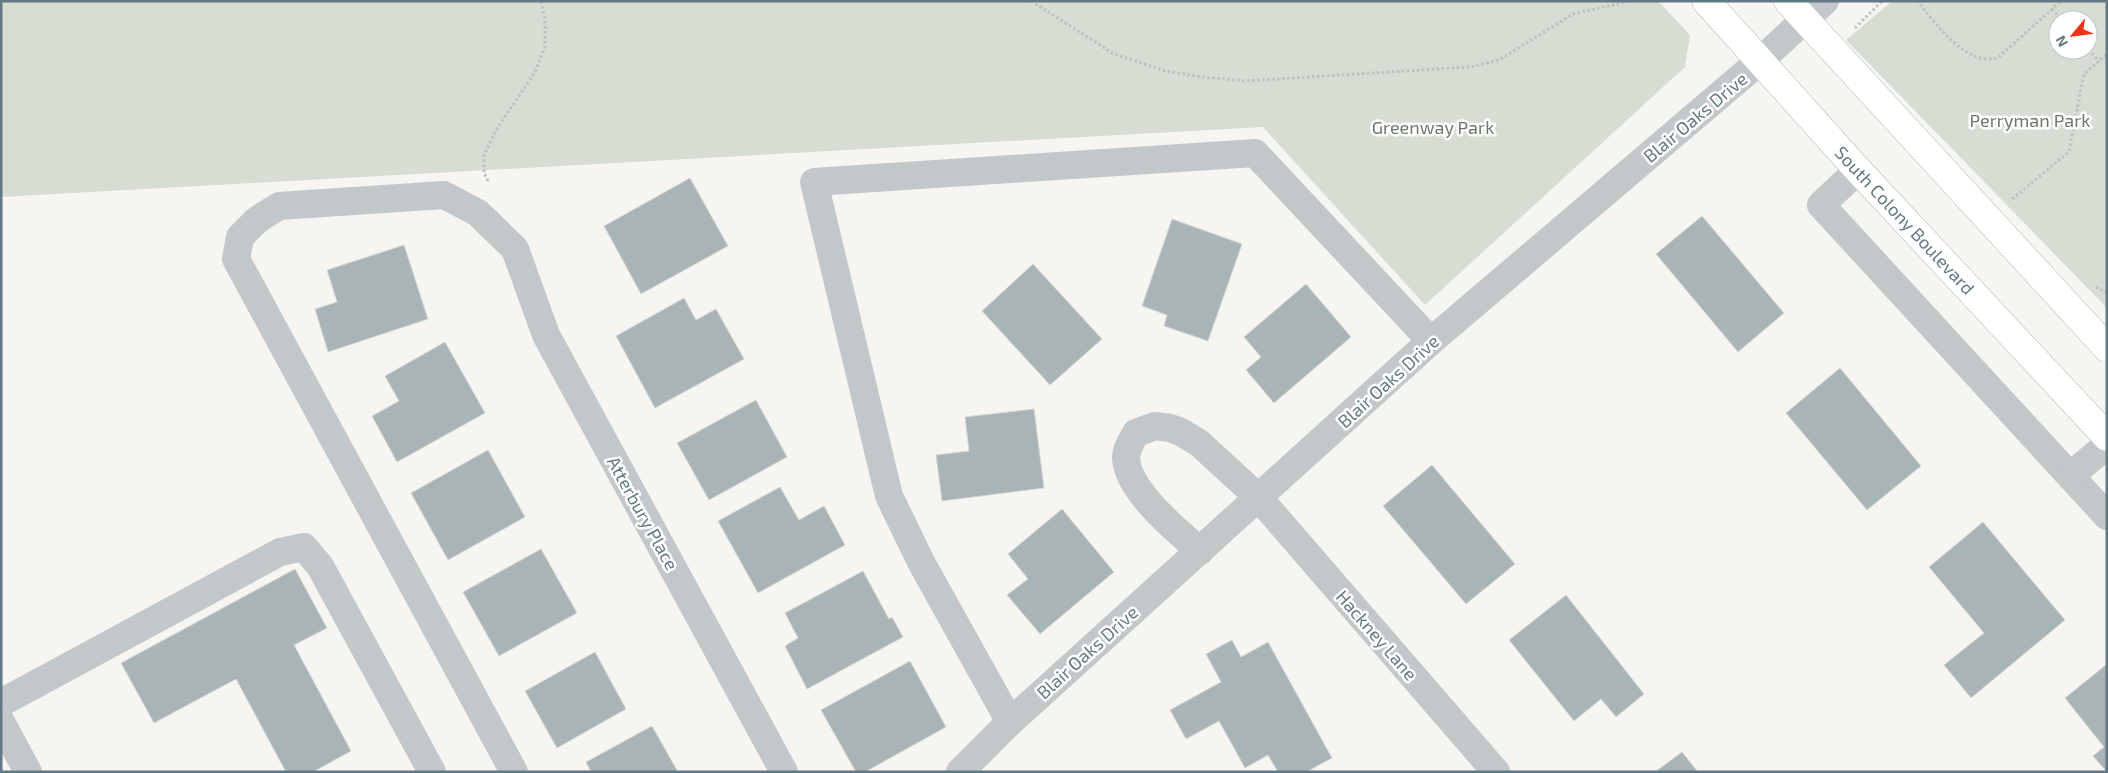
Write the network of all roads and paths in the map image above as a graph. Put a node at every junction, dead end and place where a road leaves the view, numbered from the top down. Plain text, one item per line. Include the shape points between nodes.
1 (541, 1) edge
2 (1031, 1) edge
3 (1630, 1) edge
4 (1706, 1) edge
5 (1825, 1) edge
6 (1882, 1) edge
7 (1916, 1) edge
8 (2061, 1) edge
9 (2052, 9) joint
10 (1796, 11) edge
11 (1850, 32) dead end
12 (2107, 54) edge
13 (1761, 60) junction
14 (2099, 62) joint
15 (1858, 170) junction
16 (2007, 202) dead end
17 (464, 206) junction
18 (1432, 341) junction
19 (2107, 348) edge
20 (2107, 437) edge
21 (2107, 445) edge
22 (2070, 476) junction
23 (1258, 497) junction
24 (2107, 516) edge
25 (1200, 550) junction
26 (1, 703) edge
27 (1, 722) edge
28 (1010, 722) junction
29 (28, 772) edge
30 (432, 772) edge
31 (514, 772) edge
32 (784, 772) edge
33 (960, 772) edge
34 (1496, 772) edge

1 - 17 path via 545,20 544,47 536,72 496,130 484,155 484,174 489,183
2 - 3 path via 1114,54 1165,71 1245,81 1470,67 1499,60 1573,14
4 - 13 main road, South Colony Boulevard
5 - 10 street, Blair Oaks Drive
6 - 11 path
7 - 9 path via 1955,44 1986,61 1999,57
8 - 9 path
10 - 13 street, Blair Oaks Drive
10 - 19 main road
12 - 14 path
13 - 15 main road, South Colony Boulevard
13 - 18 street, Blair Oaks Drive
14 - 16 path via 2084,74 2069,152
15 - 20 main road, South Colony Boulevard
15 - 22 street via 1821,205
17 - 31 street via 444,195 280,206 257,220 240,237 236,259
17 - 32 street, Atterbury Place via 478,214 515,249 546,335
18 - 23 street, Blair Oaks Drive
18 - 28 street via 1255,153 814,182 889,496 921,562
21 - 22 street
22 - 24 street
23 - 25 street, Blair Oaks Drive
23 - 25 street, Hackney Lane via 1199,443 1181,432 1155,426 1136,433 1126,457 1132,475 1164,520
23 - 34 street, Hackney Lane
25 - 28 street, Blair Oaks Drive
26 - 30 street via 280,552 304,548 320,566
27 - 29 street
28 - 33 street, Blair Oaks Drive

